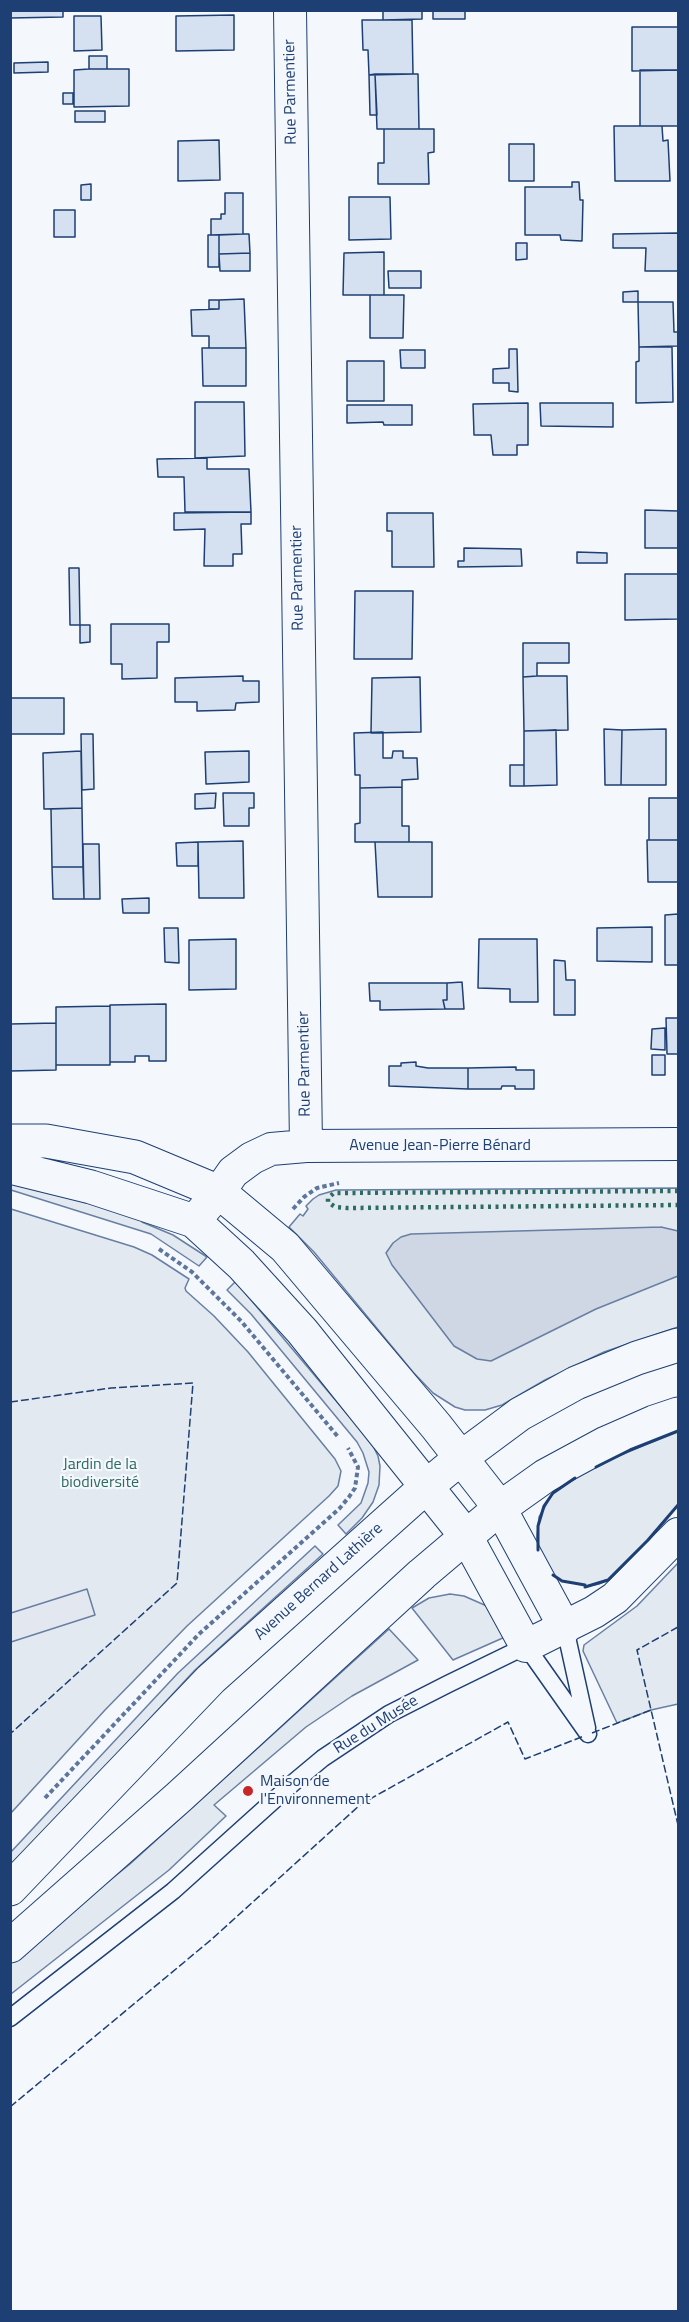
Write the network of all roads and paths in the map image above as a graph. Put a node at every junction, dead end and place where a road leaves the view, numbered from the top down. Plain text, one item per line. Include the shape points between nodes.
1 (290, 10) edge
2 (10, 1141) edge
3 (678, 1144) edge
4 (306, 1146) junction
5 (10, 1167) edge
6 (346, 1182) dead end
7 (219, 1192) junction
8 (290, 1213) dead end
9 (194, 1221) junction
10 (154, 1245) dead end
11 (678, 1344) edge
12 (678, 1414) edge
13 (462, 1457) junction
14 (426, 1486) junction
15 (500, 1508) junction
16 (678, 1534) edge
17 (466, 1536) junction
18 (565, 1628) junction
19 (526, 1646) junction
20 (44, 1799) dead end
21 (10, 1889) edge
22 (10, 1946) edge
23 (10, 2018) edge

1 - 4 street, Rue Parmentier
2 - 7 main road via 46,1141 135,1157
3 - 4 street, Avenue Jean-Pierre Bénard
4 - 7 street, Avenue Jean-Pierre Bénard via 271,1149 252,1158 233,1172
5 - 9 main road via 92,1187
6 - 8 path via 317,1188
7 - 9 street, Avenue Jean-Pierre Bénard
7 - 13 main road via 285,1247
9 - 14 main road via 267,1289
10 - 20 path via 214,1293 346,1446 358,1467 356,1488 339,1509 199,1634
11 - 13 main road, Avenue Bernard Lathière via 576,1383 520,1414
12 - 15 main road via 606,1443 545,1476
13 - 14 main road, Avenue Bernard Lathière
13 - 15 main road
14 - 17 main road
14 - 21 main road, Avenue Bernard Lathière via 211,1678
15 - 17 main road
15 - 18 street
16 - 18 street, Rue du Musée via 615,1598
17 - 19 street
17 - 22 main road
18 - 19 street, Rue du Musée
18 - 19 lane via 588,1734
19 - 23 lane, Rue du Musée via 389,1714 323,1758 174,1891

